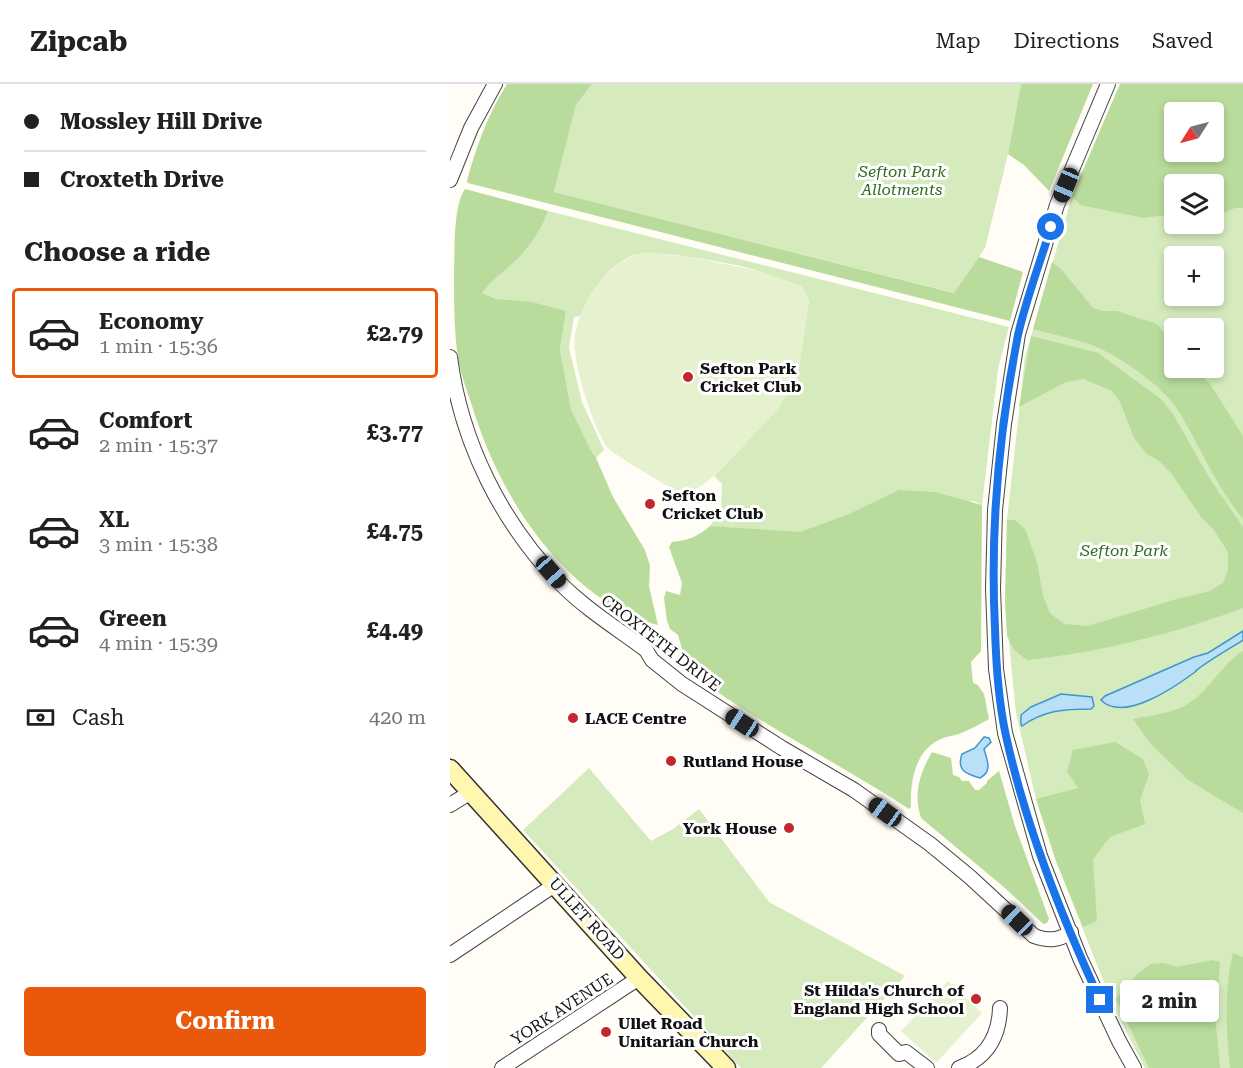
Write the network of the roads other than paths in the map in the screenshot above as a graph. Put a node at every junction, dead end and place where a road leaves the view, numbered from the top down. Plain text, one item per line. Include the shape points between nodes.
1 (495, 84) edge
2 (1108, 84) edge
3 (450, 180) edge
4 (450, 357) edge
5 (450, 769) edge
6 (471, 792) junction
7 (450, 805) edge
8 (556, 884) junction
9 (1071, 932) junction
10 (450, 955) edge
11 (639, 978) junction
12 (1000, 1008) dead end
13 (879, 1030) dead end
14 (502, 1068) edge
15 (726, 1068) edge
16 (927, 1068) edge
17 (959, 1068) edge
18 (1134, 1068) edge

1 - 3 street via 471,128
2 - 9 street via 1057,206 1018,334 995,510 996,669 1005,734 1040,856
4 - 9 street, CROXTETH DRIVE via 459,408 484,473 528,546 562,585 646,650 652,660 682,684 854,790 930,844 1034,936 1061,939
5 - 6 main road, ULLET ROAD
6 - 7 street
6 - 8 main road, ULLET ROAD
8 - 10 street
8 - 11 main road, ULLET ROAD
9 - 18 street
11 - 14 street, YORK AVENUE
11 - 15 main road, ULLET ROAD
12 - 17 street via 1000,1022 990,1045 973,1062
13 - 16 street via 899,1054 906,1052

